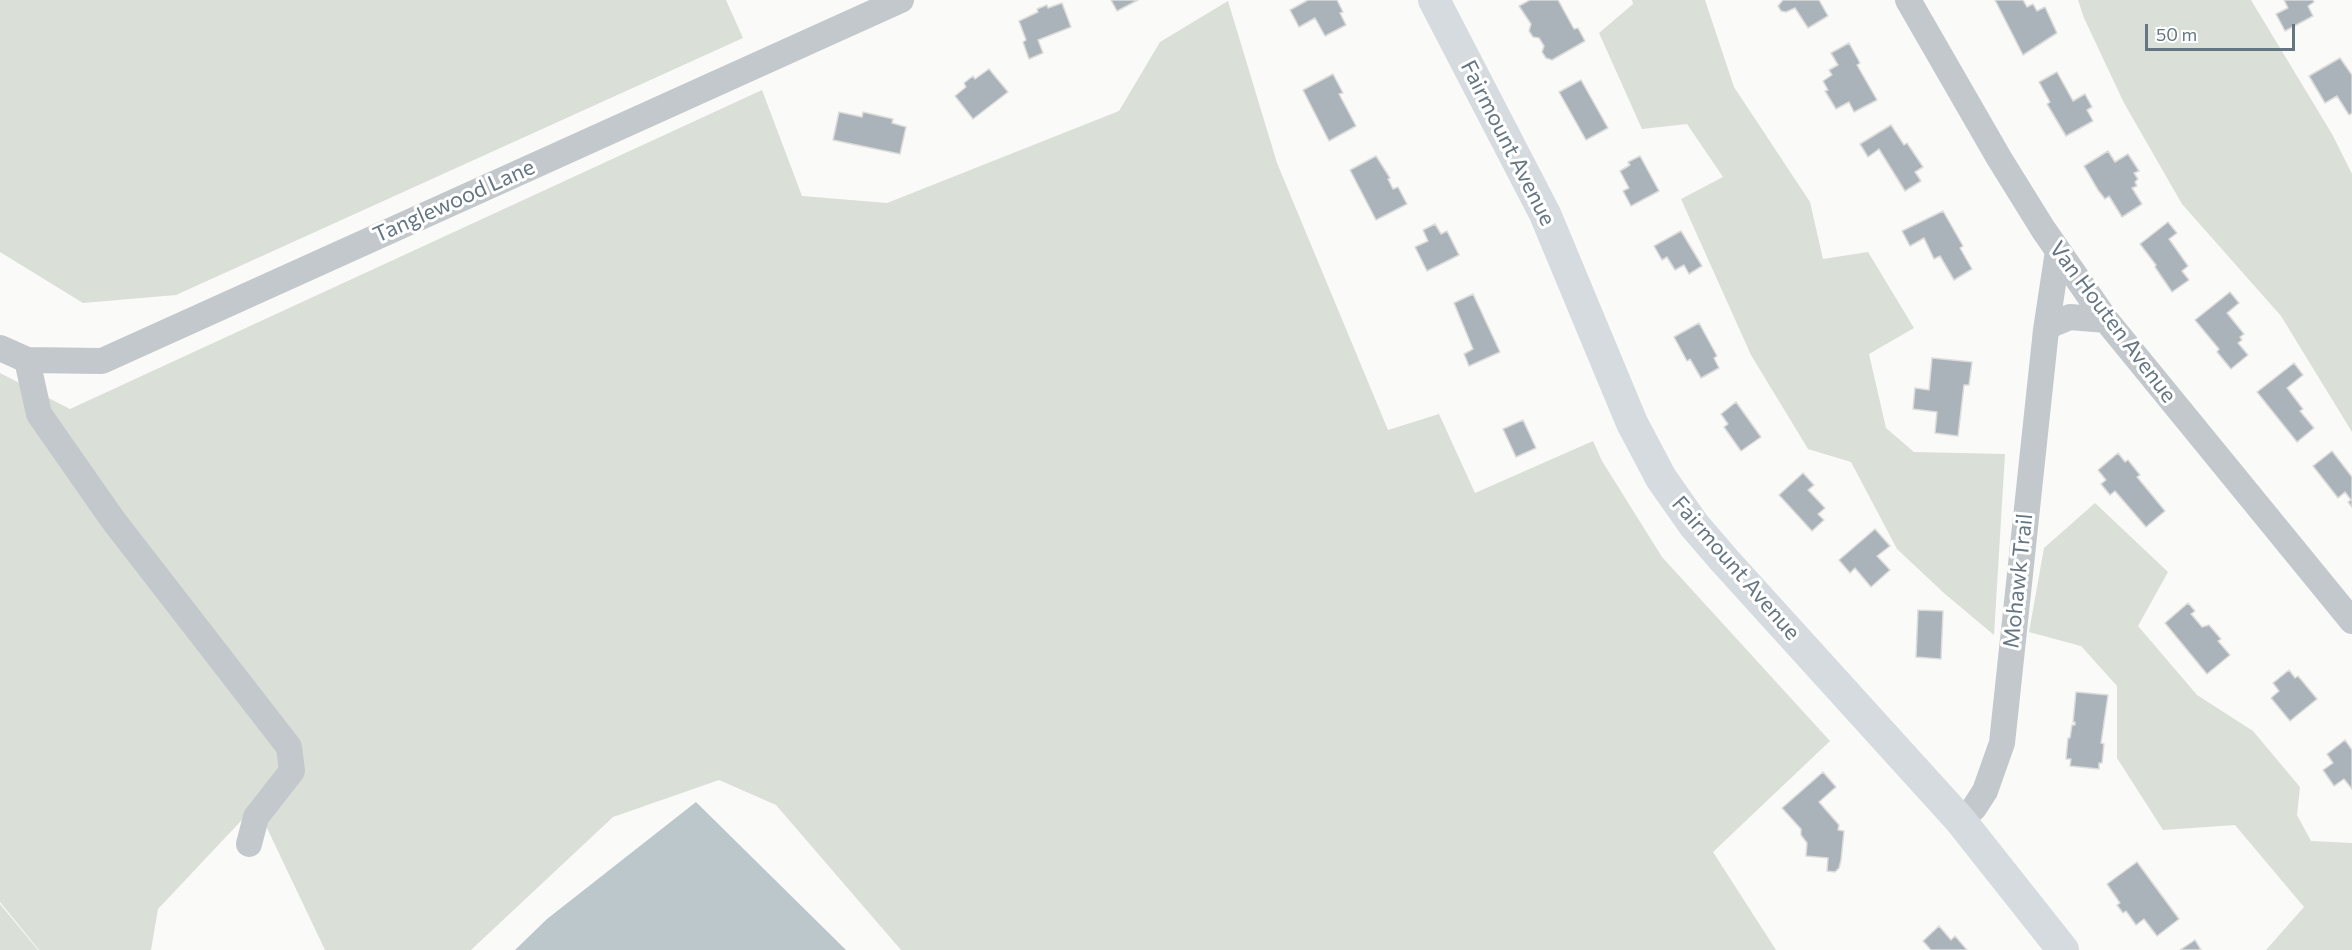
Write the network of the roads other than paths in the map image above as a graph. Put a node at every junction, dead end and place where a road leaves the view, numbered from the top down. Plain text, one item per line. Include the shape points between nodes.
1 (901, 0) edge
2 (1434, 0) edge
3 (1908, 0) edge
4 (2058, 251) junction
5 (2106, 320) junction
6 (2046, 330) junction
7 (0, 348) edge
8 (27, 360) junction
9 (2352, 621) edge
10 (1960, 820) junction
11 (249, 844) dead end
12 (2063, 950) edge

1 - 8 street, Tanglewood Lane via 102,361
2 - 10 main road, Fairmount Avenue via 1545,214 1632,423 1661,478 1725,561
3 - 4 street, Van Houten Avenue
4 - 5 street, Van Houten Avenue
4 - 6 street, Mohawk Trail
5 - 6 street via 2070,317
5 - 9 street, Van Houten Avenue
6 - 10 street, Mohawk Trail via 2002,743 1985,791
7 - 8 street, Tanglewood Lane
8 - 11 street via 39,414 113,520 289,747 292,771 256,817
10 - 12 main road, Fairmount Avenue

